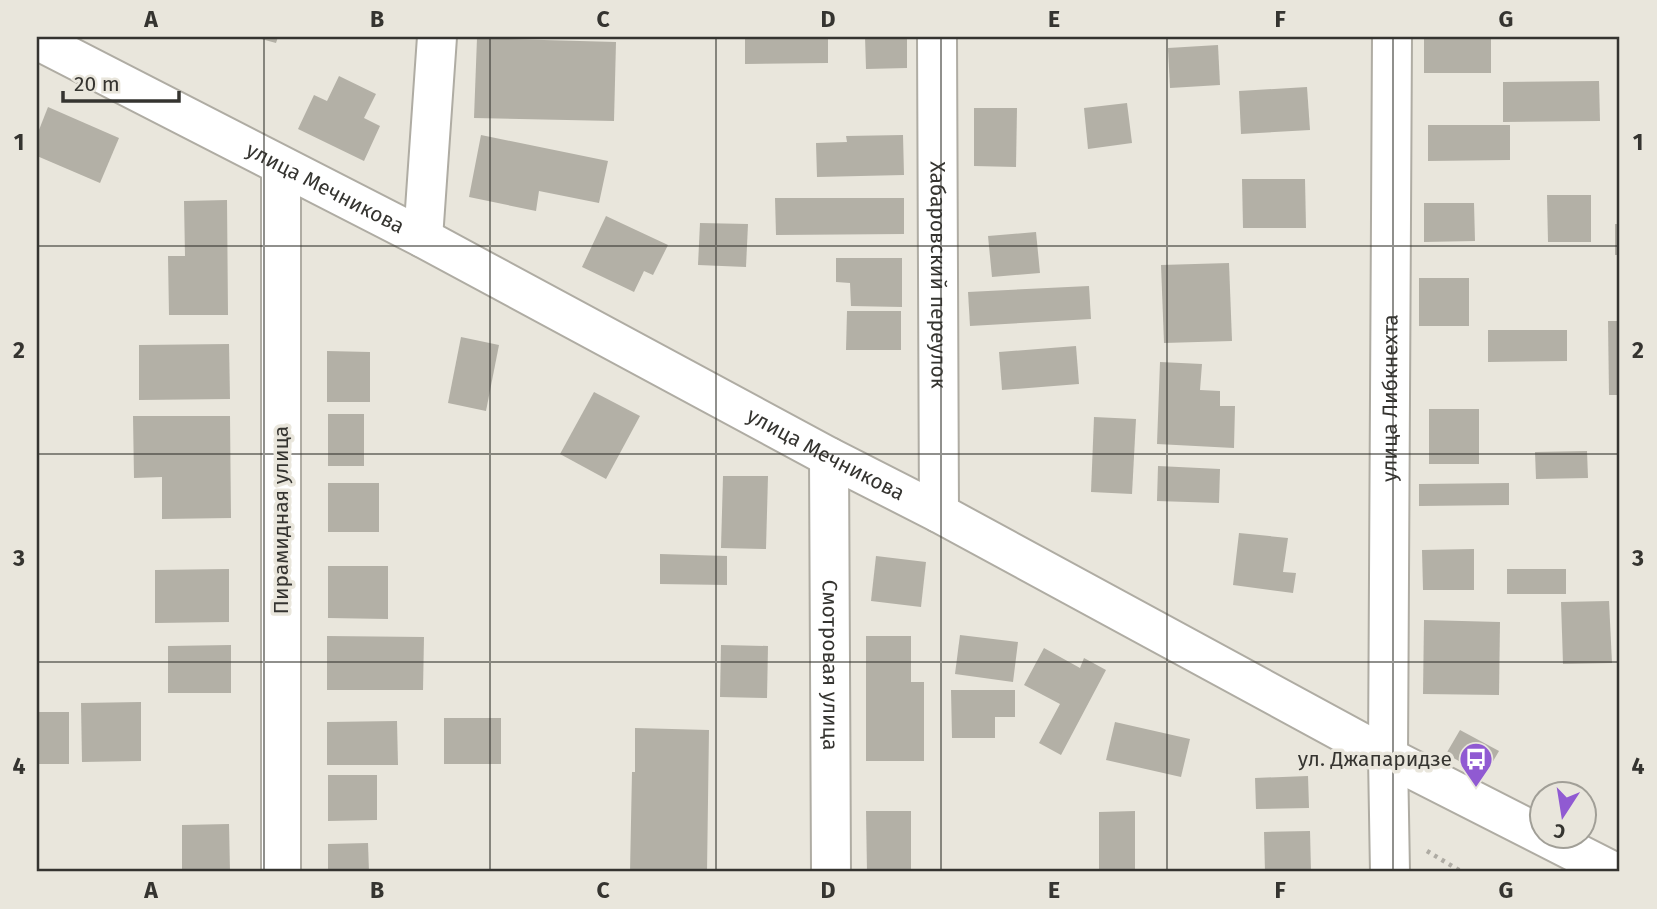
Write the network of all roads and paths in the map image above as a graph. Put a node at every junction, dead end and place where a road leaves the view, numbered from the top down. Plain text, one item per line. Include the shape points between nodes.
1 (437, 37) edge
2 (937, 37) edge
3 (1392, 37) edge
4 (37, 40) edge
5 (282, 167) junction
6 (423, 238) junction
7 (828, 457) junction
8 (939, 513) junction
9 (1388, 757) junction
10 (281, 872) edge
11 (831, 872) edge
12 (1390, 872) edge
13 (1614, 872) edge

1 - 6 street
2 - 8 street, Хабаровский переулок
3 - 9 street, улица Либкнехта
4 - 5 street, улица Мечникова
5 - 6 street, улица Мечникова
5 - 10 street, Пирамидная улица
6 - 7 street, улица Мечникова
7 - 8 street, улица Мечникова
7 - 11 street, Смотровая улица
8 - 9 street, улица Мечникова
9 - 12 street, улица Либкнехта
9 - 13 street, улица Мечникова

